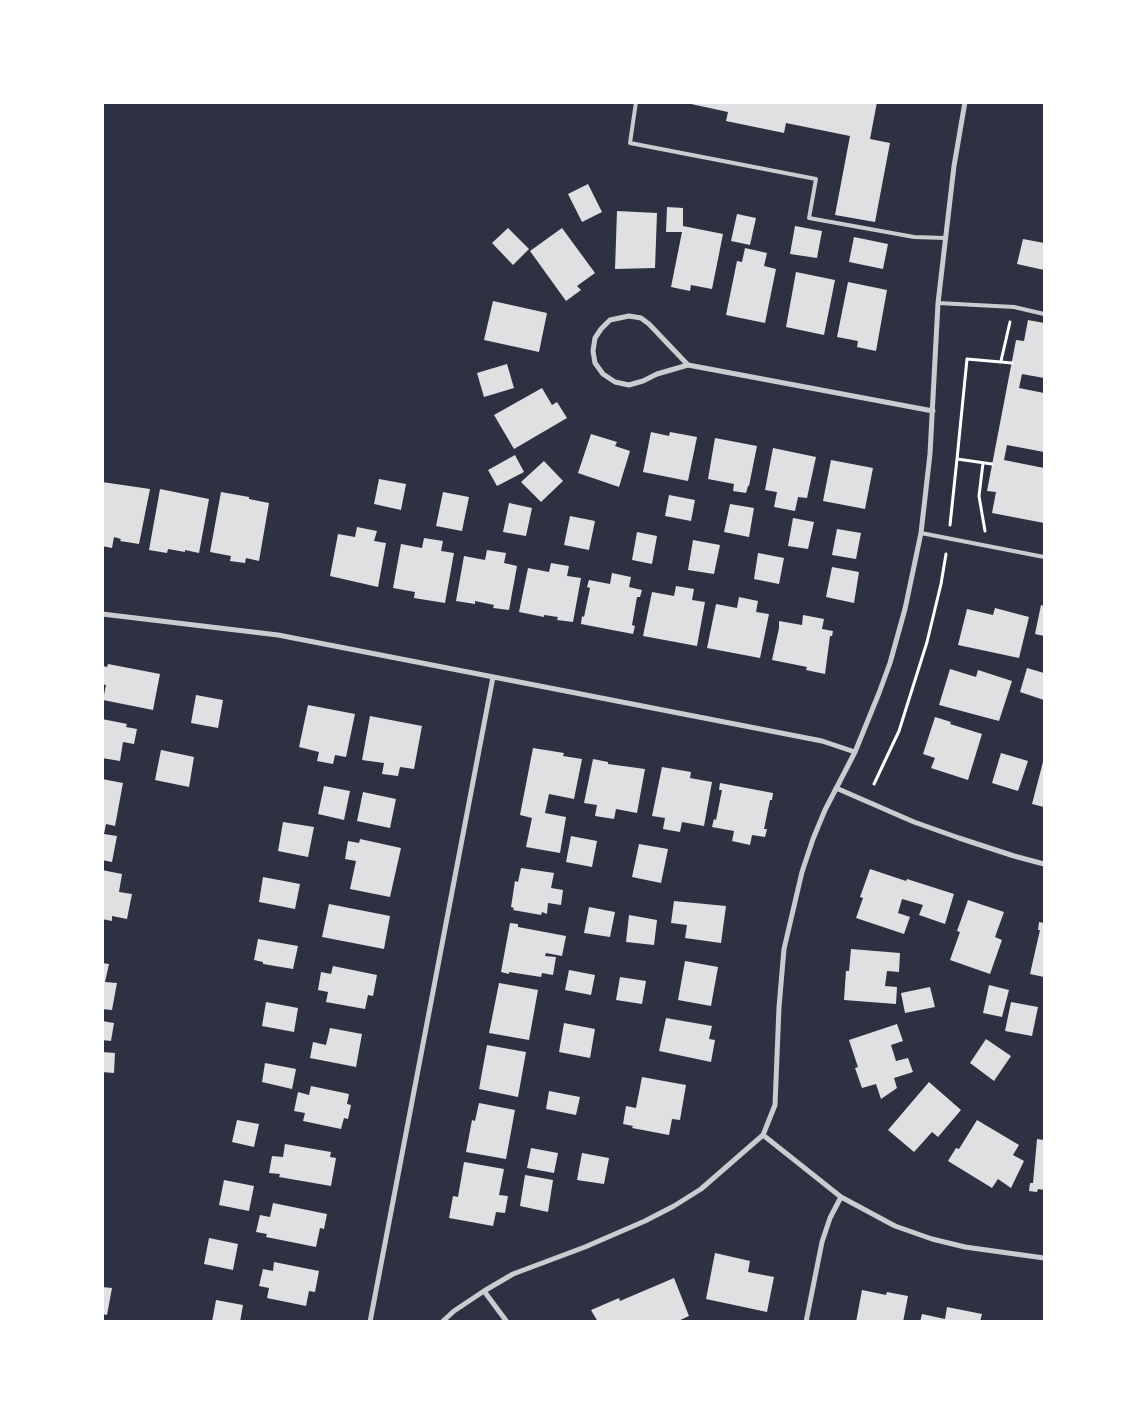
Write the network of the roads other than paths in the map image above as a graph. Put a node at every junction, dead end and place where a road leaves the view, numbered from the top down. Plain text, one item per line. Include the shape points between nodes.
1 (636, 102) edge
2 (965, 102) edge
3 (945, 238) junction
4 (938, 303) junction
5 (1044, 314) edge
6 (688, 364) junction
7 (933, 411) junction
8 (921, 533) junction
9 (1044, 557) edge
10 (102, 614) edge
11 (493, 676) junction
12 (854, 752) junction
13 (836, 788) junction
14 (1044, 864) edge
15 (763, 1135) junction
16 (841, 1197) junction
17 (1044, 1258) edge
18 (484, 1291) junction
19 (370, 1322) edge
20 (442, 1322) edge
21 (507, 1322) edge
22 (806, 1322) edge

1 - 3 lane via 630,143 816,179 809,218 914,237
2 - 3 street
3 - 4 street
4 - 5 lane via 1014,307
4 - 7 street
6 - 6 street via 641,318 629,316 610,320 595,338 595,363 615,382 629,385
6 - 7 street
7 - 8 street
8 - 9 lane
8 - 12 street via 890,662
10 - 11 street via 278,635
11 - 12 street via 822,741
11 - 19 street
12 - 13 street
13 - 14 street via 914,822
13 - 15 street via 813,839 789,924 779,1007 775,1105
15 - 16 street
15 - 18 street via 701,1189 674,1206 602,1240 513,1274
16 - 17 street via 895,1226 932,1239
16 - 22 street via 822,1242
18 - 20 street
18 - 21 street

